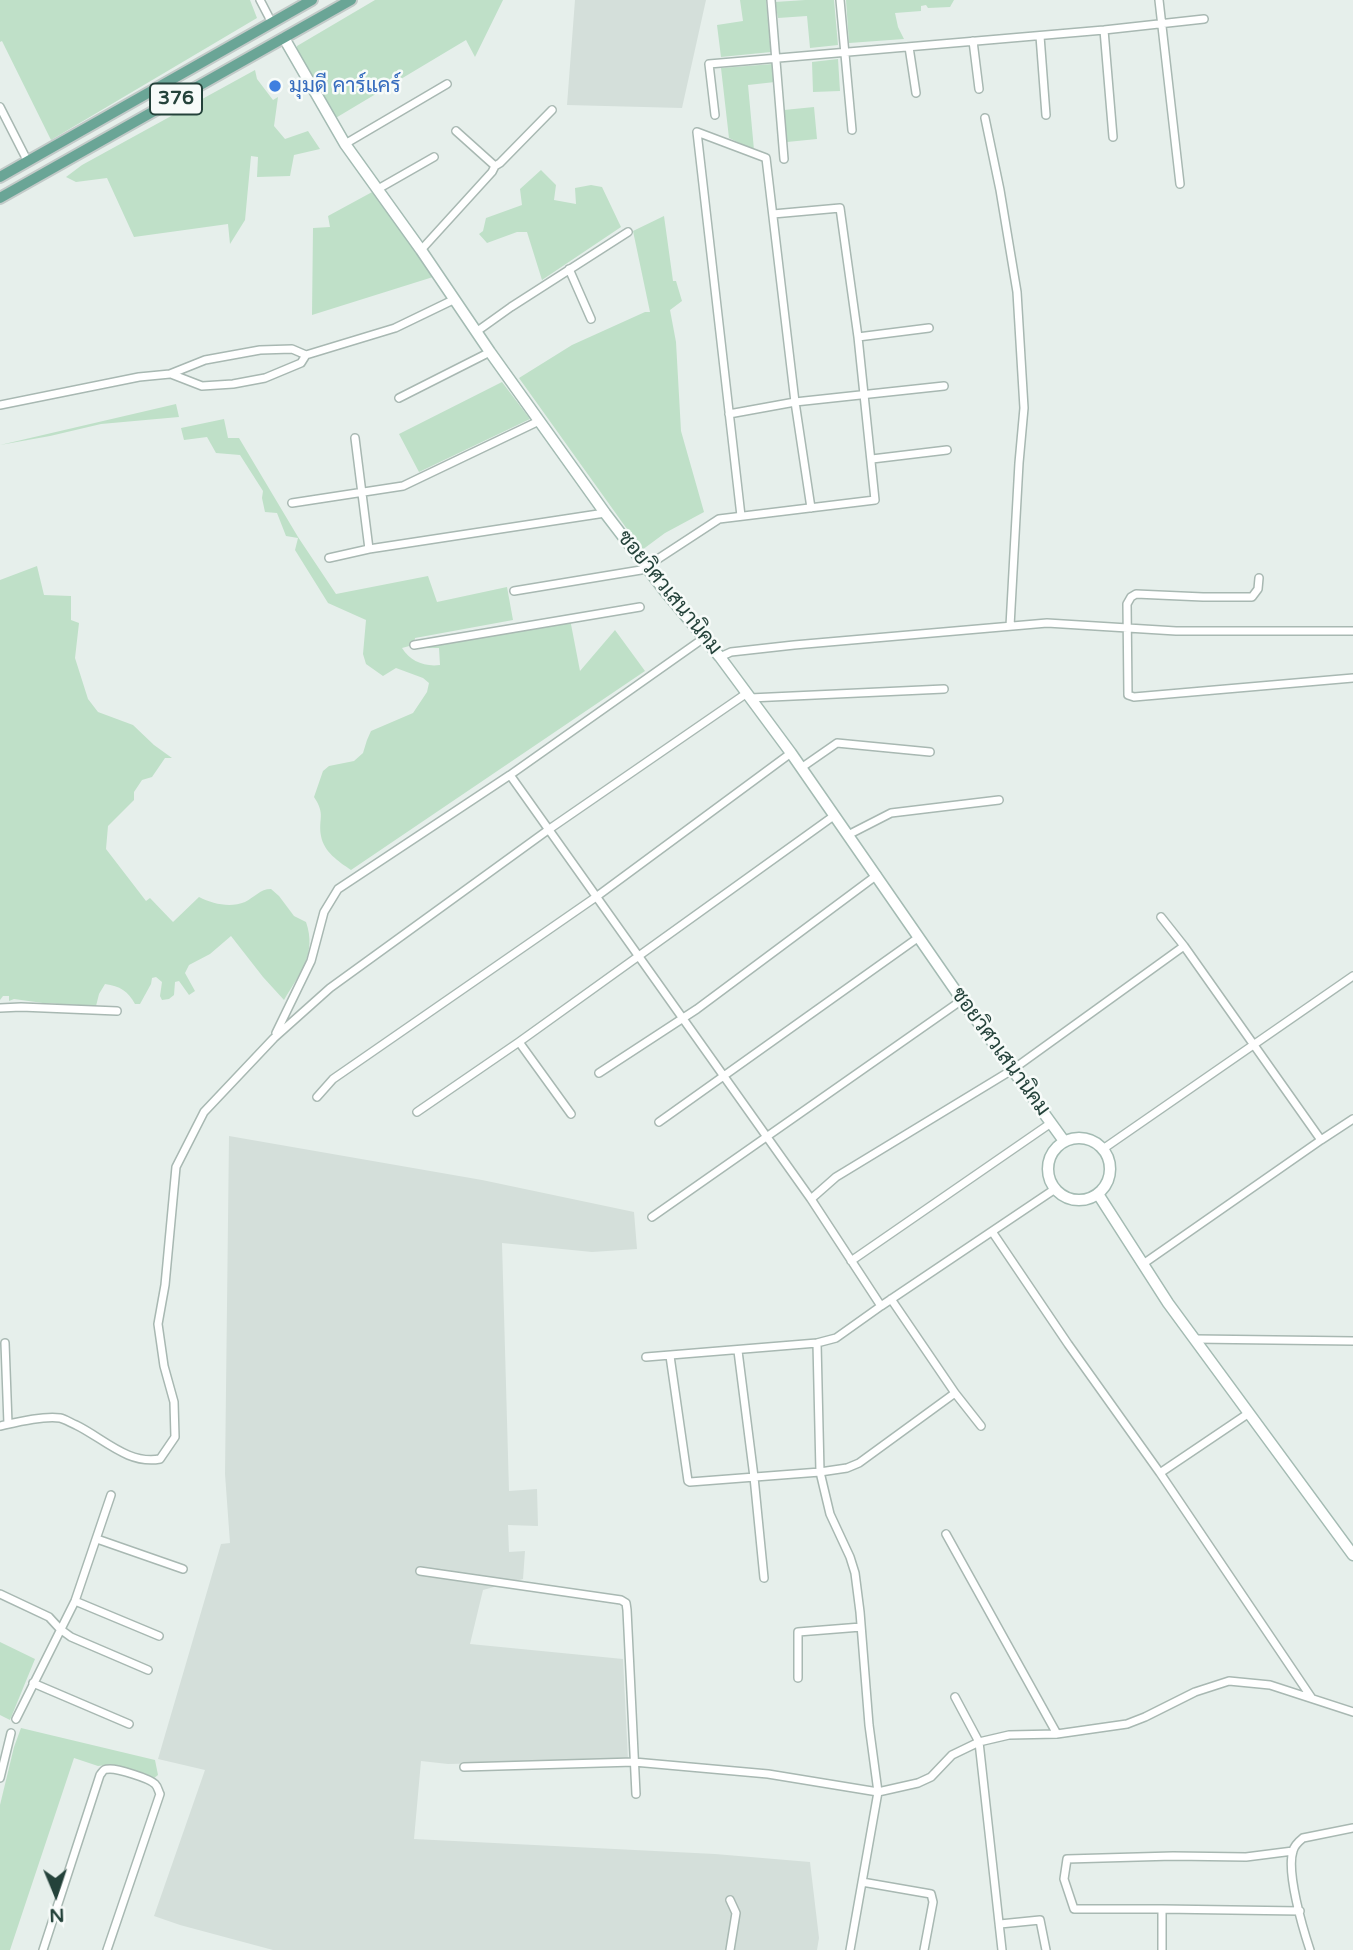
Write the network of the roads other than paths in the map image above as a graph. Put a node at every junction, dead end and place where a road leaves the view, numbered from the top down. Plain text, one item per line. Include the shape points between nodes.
1 (260, 0) edge
2 (312, 0) edge
3 (351, 0) edge
4 (771, 0) edge
5 (839, 0) edge
6 (1159, 0) edge
7 (1204, 19) dead end
8 (272, 23) junction
9 (1161, 24) junction
10 (1104, 30) junction
11 (1040, 36) junction
12 (284, 38) junction
13 (973, 41) junction
14 (909, 47) junction
15 (844, 52) junction
16 (776, 59) junction
17 (447, 84) dead end
18 (979, 89) dead end
19 (916, 93) dead end
20 (0, 107) edge
21 (552, 110) dead end
22 (715, 115) dead end
23 (1046, 115) dead end
24 (985, 118) dead end
25 (852, 130) dead end
26 (456, 131) dead end
27 (1112, 137) dead end
28 (345, 144) junction
29 (434, 157) dead end
30 (784, 159) dead end
31 (28, 162) junction
32 (495, 166) junction
33 (0, 177) edge
34 (1180, 184) dead end
35 (378, 189) junction
36 (0, 198) edge
37 (774, 215) junction
38 (628, 232) dead end
39 (421, 250) junction
40 (569, 269) junction
41 (453, 300) junction
42 (591, 319) dead end
43 (929, 328) dead end
44 (476, 332) junction
45 (858, 337) junction
46 (490, 352) junction
47 (306, 355) junction
48 (170, 374) junction
49 (944, 387) dead end
50 (864, 396) junction
51 (399, 398) dead end
52 (795, 402) junction
53 (0, 405) edge
54 (729, 414) junction
55 (539, 421) junction
56 (355, 438) dead end
57 (947, 450) dead end
58 (872, 459) junction
59 (362, 492) junction
60 (292, 503) dead end
61 (811, 508) junction
62 (605, 513) junction
63 (741, 516) junction
64 (369, 549) junction
65 (328, 558) dead end
66 (646, 565) junction
67 (1259, 578) dead end
68 (514, 591) dead end
69 (640, 607) dead end
70 (1010, 626) junction
71 (1127, 627) junction
72 (1353, 631) edge
73 (704, 638) junction
74 (414, 645) dead end
75 (720, 657) junction
76 (1353, 678) edge
77 (944, 690) dead end
78 (748, 695) junction
79 (930, 752) dead end
80 (791, 753) junction
81 (801, 768) junction
82 (509, 775) junction
83 (999, 800) dead end
84 (835, 815) junction
85 (548, 830) junction
86 (848, 835) junction
87 (877, 875) junction
88 (596, 897) junction
89 (1161, 917) dead end
90 (919, 937) junction
91 (1184, 946) junction
92 (638, 957) junction
93 (1353, 976) edge
94 (962, 1000) junction
95 (0, 1008) edge
96 (117, 1011) dead end
97 (682, 1018) junction
98 (274, 1038) junction
99 (519, 1042) junction
100 (1254, 1045) junction
101 (1013, 1070) junction
102 (599, 1073) dead end
103 (724, 1077) junction
104 (317, 1097) dead end
105 (417, 1112) dead end
106 (571, 1114) dead end
107 (1353, 1119) edge
108 (659, 1122) dead end
109 (1051, 1123) junction
110 (767, 1137) junction
111 (1321, 1140) junction
112 (1064, 1141) junction
113 (1103, 1149) junction
114 (1055, 1189) junction
115 (1098, 1194) junction
116 (811, 1199) junction
117 (652, 1217) dead end
118 (992, 1233) junction
119 (851, 1261) junction
120 (1143, 1264) junction
121 (891, 1299) junction
122 (881, 1306) junction
123 (1195, 1339) junction
124 (1353, 1341) edge
125 (5, 1343) dead end
126 (817, 1343) junction
127 (738, 1351) junction
128 (670, 1356) junction
129 (646, 1357) dead end
130 (955, 1392) junction
131 (1249, 1413) junction
132 (4, 1425) edge
133 (981, 1426) dead end
134 (820, 1472) junction
135 (1160, 1473) junction
136 (754, 1477) junction
137 (111, 1495) dead end
138 (946, 1534) dead end
139 (97, 1539) junction
140 (1353, 1555) edge
141 (183, 1569) dead end
142 (420, 1571) dead end
143 (764, 1578) dead end
144 (0, 1594) edge
145 (75, 1601) junction
146 (861, 1627) junction
147 (60, 1629) junction
148 (159, 1636) dead end
149 (148, 1670) dead end
150 (798, 1678) dead end
151 (33, 1683) junction
152 (955, 1697) dead end
153 (1311, 1697) junction
154 (1353, 1712) edge
155 (16, 1719) dead end
156 (129, 1724) dead end
157 (11, 1733) dead end
158 (1058, 1734) junction
159 (979, 1742) junction
160 (634, 1762) junction
161 (464, 1767) dead end
162 (1, 1768) edge
163 (0, 1778) edge
164 (878, 1792) junction
165 (636, 1794) dead end
166 (1353, 1828) edge
167 (1293, 1851) junction
168 (862, 1882) junction
169 (730, 1900) dead end
170 (1162, 1909) junction
171 (1300, 1911) junction
172 (1000, 1924) junction
173 (43, 1950) edge
174 (107, 1950) edge
175 (730, 1950) edge
176 (850, 1950) edge
177 (924, 1950) edge
178 (1002, 1950) edge
179 (1046, 1950) edge
180 (1162, 1950) edge
181 (1311, 1950) edge

1 - 8 street
2 - 8 main road, 376
3 - 12 main road, 376
4 - 16 street
5 - 15 street
6 - 9 street
7 - 9 street
8 - 31 main road, 376
9 - 10 street
9 - 34 street
10 - 11 street
10 - 27 street
11 - 13 street
11 - 23 street
12 - 28 street, ซอยวิศวเสนานิคม
12 - 36 main road, 376
13 - 14 street
13 - 18 street
14 - 15 street
14 - 19 street
15 - 16 street
15 - 25 street
16 - 22 street via 709,64
16 - 30 street
17 - 28 street
20 - 31 street
21 - 32 street
24 - 70 street via 1017,292 1024,408
26 - 32 street
28 - 35 street, ซอยวิศวเสนานิคม
29 - 35 street
31 - 33 main road, 376
32 - 39 street
35 - 39 street, ซอยวิศวเสนานิคม
37 - 45 street via 840,208
37 - 52 street
37 - 54 street via 766,158 697,132
38 - 40 street
39 - 41 street, ซอยวิศวเสนานิคม
40 - 42 street
40 - 44 street
41 - 44 street, ซอยวิศวเสนานิคม
41 - 47 street via 395,328
43 - 45 street
44 - 46 street, ซอยวิศวเสนานิคม
45 - 50 street
46 - 51 street
46 - 55 street, ซอยวิศวเสนานิคม
47 - 48 street via 292,349 260,350 205,360
47 - 48 street via 301,363 265,378 233,384 202,386
48 - 53 street
49 - 50 street
50 - 52 street
50 - 58 street
52 - 54 street
52 - 61 street
54 - 63 street
55 - 59 street via 403,486
55 - 62 street, ซอยวิศวเสนานิคม
56 - 59 street
57 - 58 street
58 - 61 street via 875,500
59 - 60 street
59 - 64 street
61 - 63 street
62 - 64 street
62 - 66 street, ซอยวิศวเสนานิคม
63 - 66 street via 710,523
64 - 65 street
66 - 68 street via 634,572
66 - 73 street, ซอยวิศวเสนานิคม
67 - 71 street via 1252,597 1134,594 1127,604
69 - 74 street
70 - 71 street
70 - 75 street via 794,645
71 - 72 street
71 - 76 street via 1128,695 1133,698
73 - 75 street, ซอยวิศวเสนานิคม
73 - 82 street
75 - 78 street, ซอยวิศวเสนานิคม
77 - 78 street
78 - 80 street, ซอยวิศวเสนานิคม
78 - 85 street
79 - 81 street via 837,743
80 - 81 street, ซอยวิศวเสนานิคม
80 - 88 street
81 - 84 street, ซอยวิศวเสนานิคม
82 - 85 street
82 - 98 street via 338,889 324,912 311,961
83 - 86 street via 891,813
84 - 86 street, ซอยวิศวเสนานิคม
84 - 92 street
85 - 88 street
85 - 98 street via 330,988
86 - 87 street, ซอยวิศวเสนานิคม
87 - 90 street, ซอยวิศวเสนานิคม
87 - 97 street
88 - 92 street
88 - 104 street via 366,1055
89 - 91 street
90 - 94 street, ซอยวิศวเสนานิคม
90 - 103 street
91 - 100 street
91 - 101 street
92 - 97 street
92 - 99 street
93 - 100 street
94 - 101 street, ซอยวิศวเสนานิคม
94 - 110 street
95 - 96 street
97 - 102 street
97 - 103 street
98 - 132 street via 204,1112 176,1167 158,1324 174,1402 175,1437 160,1459 147,1461 119,1452 61,1418
99 - 105 street
99 - 106 street
100 - 111 street
100 - 113 street
101 - 109 street, ซอยวิศวเสนานิคม
101 - 116 street via 836,1177
103 - 108 street
103 - 110 street
107 - 111 street
109 - 112 street, ซอยวิศวเสนานิคม
109 - 119 street
110 - 116 street
110 - 117 street
111 - 120 street
112 - 113 street via 1085,1138
112 - 114 street via 1056,1146 1048,1163
113 - 115 street via 1109,1177
114 - 115 street via 1080,1200
114 - 118 street
115 - 120 street
116 - 119 street
118 - 121 street
118 - 135 street
119 - 122 street
120 - 123 street
121 - 122 street
121 - 130 street
122 - 126 street via 836,1338
123 - 124 street
123 - 131 street
125 - 132 street
126 - 127 street
126 - 134 street
127 - 128 street
127 - 136 street
128 - 129 street
128 - 136 street via 688,1481
130 - 133 street
130 - 134 street via 859,1463
131 - 135 street
131 - 140 street
134 - 136 street
134 - 146 street via 830,1514 855,1573
135 - 153 street
136 - 143 street
137 - 139 street
138 - 158 street
139 - 141 street
139 - 145 street
142 - 160 street via 625,1603
144 - 147 street via 49,1617
145 - 147 street
145 - 148 street
146 - 150 street via 799,1632
146 - 164 street
147 - 149 street
147 - 151 street
151 - 155 street
151 - 156 street
152 - 159 street
153 - 154 street
153 - 158 street via 1270,1685 1229,1681 1127,1724
157 - 162 street
158 - 159 street via 1009,1735
159 - 164 street via 952,1755 918,1783
159 - 172 street
160 - 161 street
160 - 164 street via 768,1774
160 - 165 street
162 - 163 street
164 - 168 street
166 - 167 street via 1303,1838
167 - 170 street via 1246,1857 1067,1859 1063,1879 1074,1909
167 - 171 street
168 - 176 street
168 - 177 street via 931,1894
169 - 175 street via 736,1913
170 - 171 street
170 - 180 street
171 - 181 street
172 - 178 street
172 - 179 street via 1040,1920
173 - 174 street via 100,1774 108,1769 153,1782 160,1794

